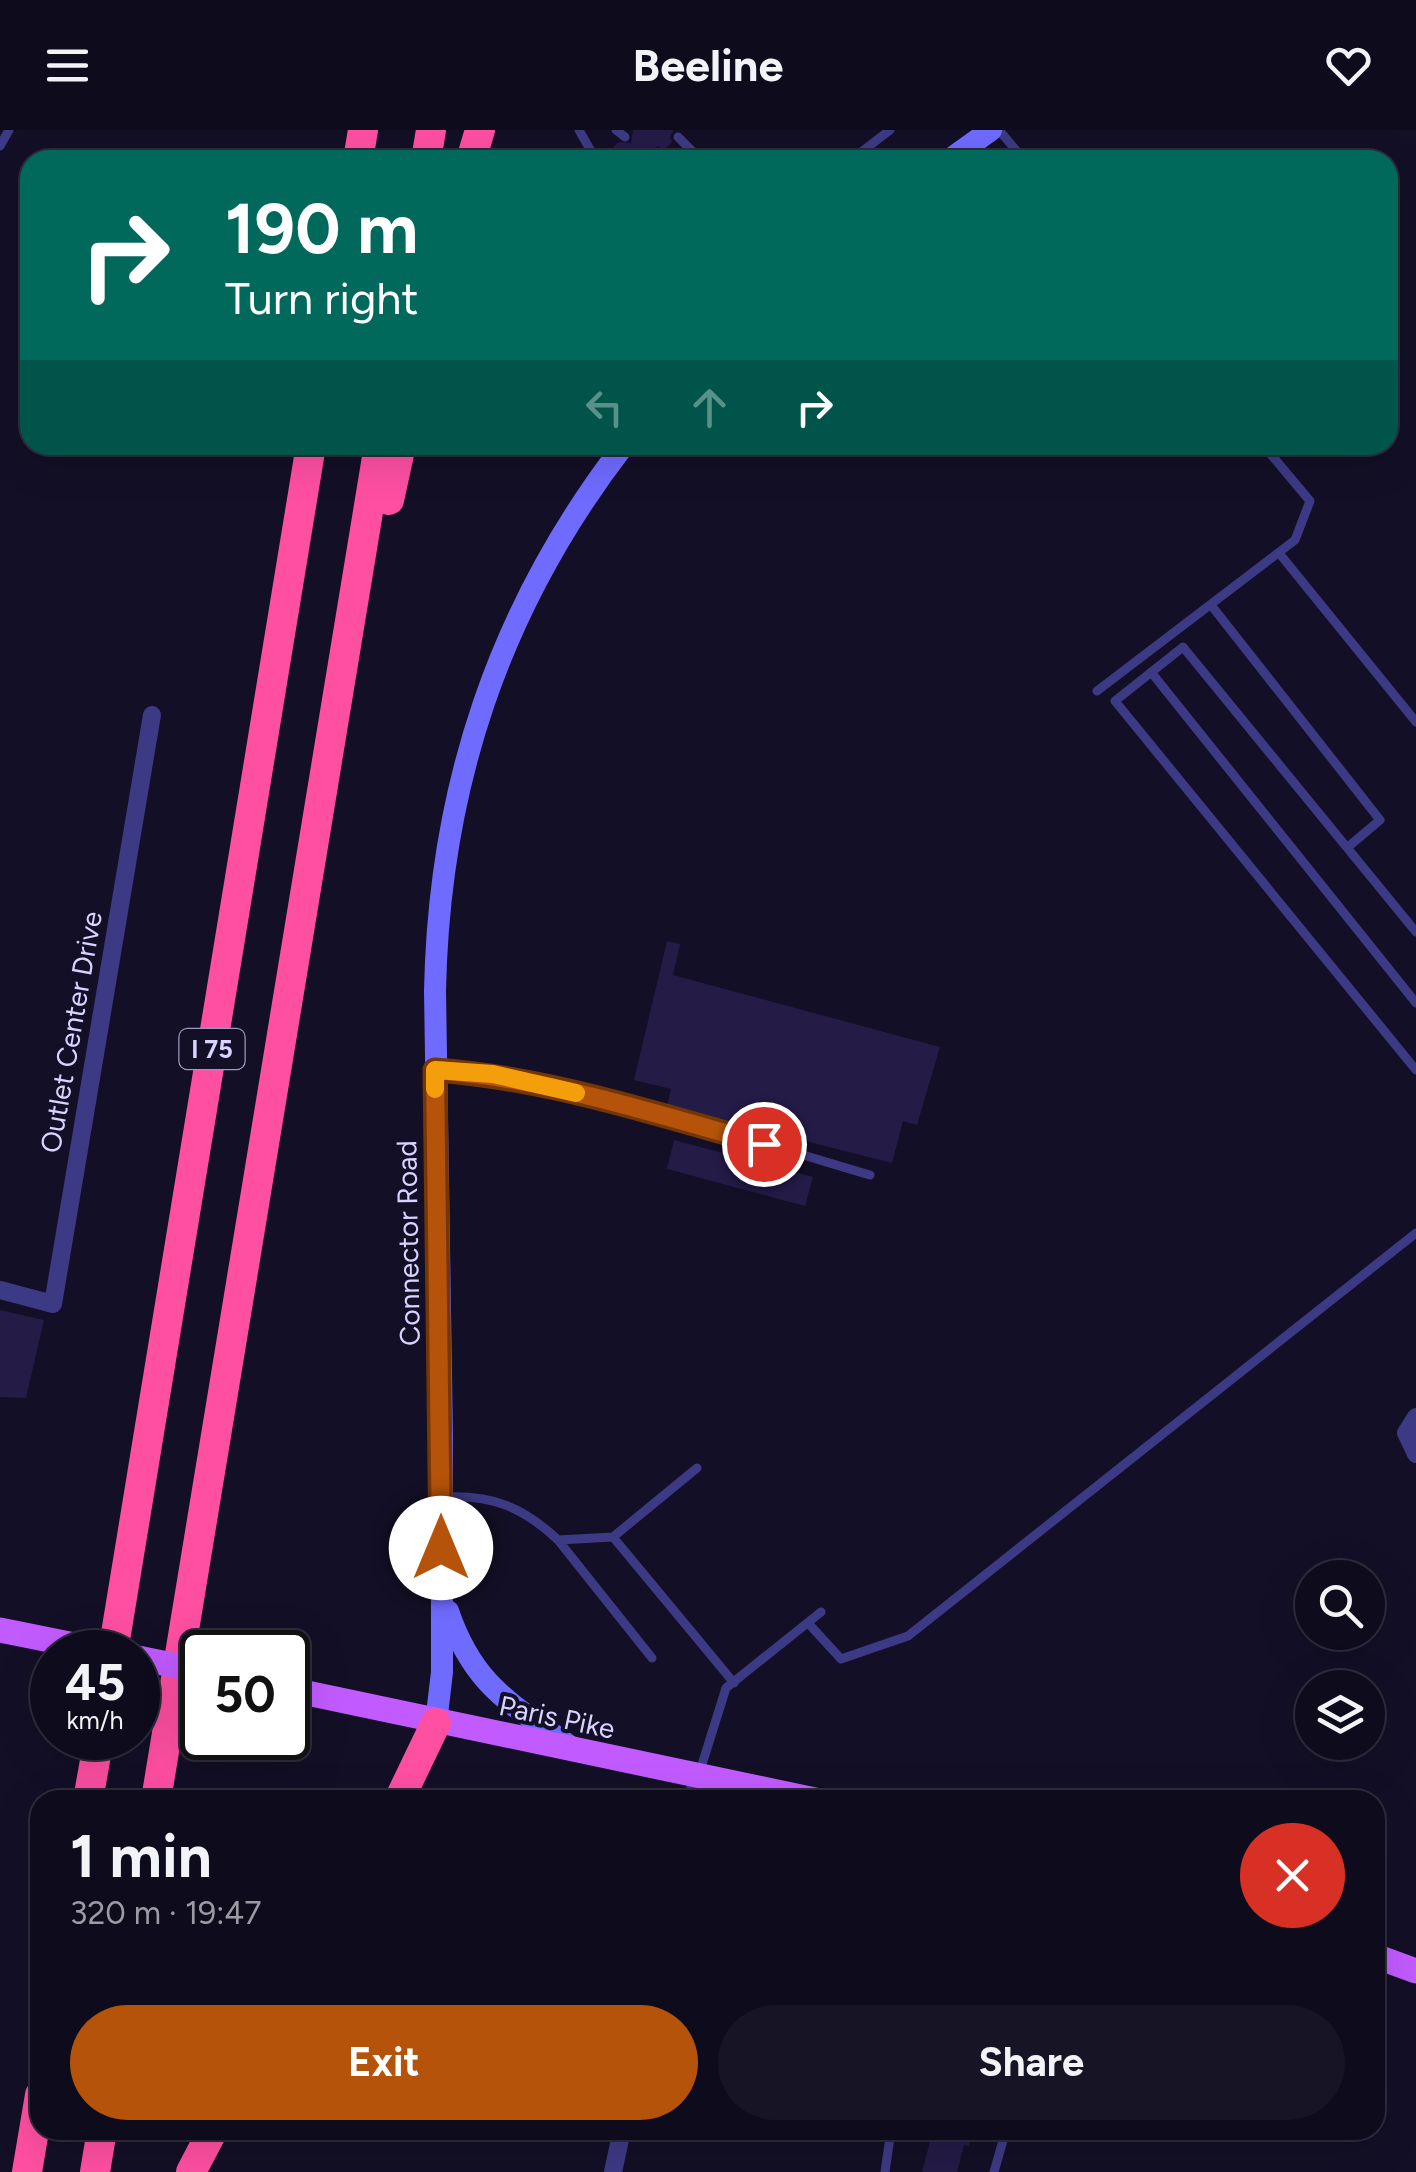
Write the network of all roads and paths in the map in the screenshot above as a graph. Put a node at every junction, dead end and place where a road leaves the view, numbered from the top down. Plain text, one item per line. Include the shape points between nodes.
1 (9, 130) edge
2 (890, 130) edge
3 (991, 130) edge
4 (999, 130) edge
5 (678, 137) dead end
6 (0, 146) edge
7 (688, 150) edge
8 (863, 150) edge
9 (963, 150) edge
10 (1016, 150) edge
11 (309, 455) edge
12 (377, 455) edge
13 (399, 455) edge
14 (617, 455) edge
15 (1271, 455) edge
16 (1279, 552) junction
17 (1211, 605) junction
18 (1151, 672) junction
19 (1097, 690) dead end
20 (152, 715) dead end
21 (1416, 722) edge
22 (333, 726) junction
23 (1348, 847) junction
24 (1416, 932) edge
25 (1416, 1003) edge
26 (435, 1070) junction
27 (1416, 1070) edge
28 (870, 1175) dead end
29 (1416, 1233) edge
30 (0, 1290) edge
31 (1416, 1417) edge
32 (1416, 1454) edge
33 (697, 1468) dead end
34 (442, 1497) junction
35 (613, 1537) junction
36 (558, 1540) junction
37 (441, 1592) junction
38 (821, 1612) dead end
39 (808, 1623) junction
40 (0, 1630) edge
41 (115, 1630) edge
42 (30, 1636) edge
43 (652, 1658) dead end
44 (734, 1683) junction
45 (310, 1695) edge
46 (436, 1723) junction
47 (578, 1752) junction
48 (95, 1760) edge
49 (696, 1788) edge
50 (90, 1790) edge
51 (158, 1790) edge
52 (404, 1790) edge
53 (1385, 1960) edge
54 (1416, 1972) edge
55 (33, 2140) edge
56 (101, 2140) edge
57 (208, 2140) edge
58 (620, 2140) edge
59 (889, 2140) edge
60 (1003, 2140) edge
61 (28, 2172) edge
62 (96, 2172) edge
63 (191, 2172) edge
64 (613, 2172) edge
65 (885, 2172) edge
66 (994, 2172) edge

1 - 6 lane
2 - 8 lane
3 - 9 main road
4 - 10 lane
5 - 7 lane
11 - 41 highway, I 75
12 - 22 highway, I 75
13 - 22 highway
14 - 26 main road, Connector Road via 546,560 476,720 439,900
15 - 16 lane via 1310,501 1295,540
16 - 17 lane
16 - 21 lane
17 - 19 lane
17 - 23 lane via 1380,820
18 - 23 lane via 1182,647
18 - 25 lane
18 - 27 lane via 1115,701
20 - 30 street, Outlet Center Drive via 53,1304
22 - 51 highway, I 75
23 - 24 lane
26 - 28 lane via 493,1074 623,1104
26 - 34 main road, Connector Road
29 - 39 lane via 908,1636 842,1659
31 - 32 street via 1406,1432
33 - 35 lane
34 - 36 lane via 518,1507
34 - 37 main road, Connector Road
35 - 36 lane
35 - 44 lane
36 - 43 lane
37 - 46 main road, Connector Road
37 - 47 main road via 460,1646 488,1686
38 - 39 lane
39 - 44 lane
40 - 42 main road
44 - 49 lane via 726,1688
45 - 46 main road, Paris Pike
46 - 47 main road, Paris Pike
46 - 52 highway
47 - 49 main road, Paris Pike
48 - 50 highway
53 - 54 main road
55 - 61 highway
56 - 62 highway
57 - 63 highway
58 - 64 street
59 - 65 lane
60 - 66 lane

